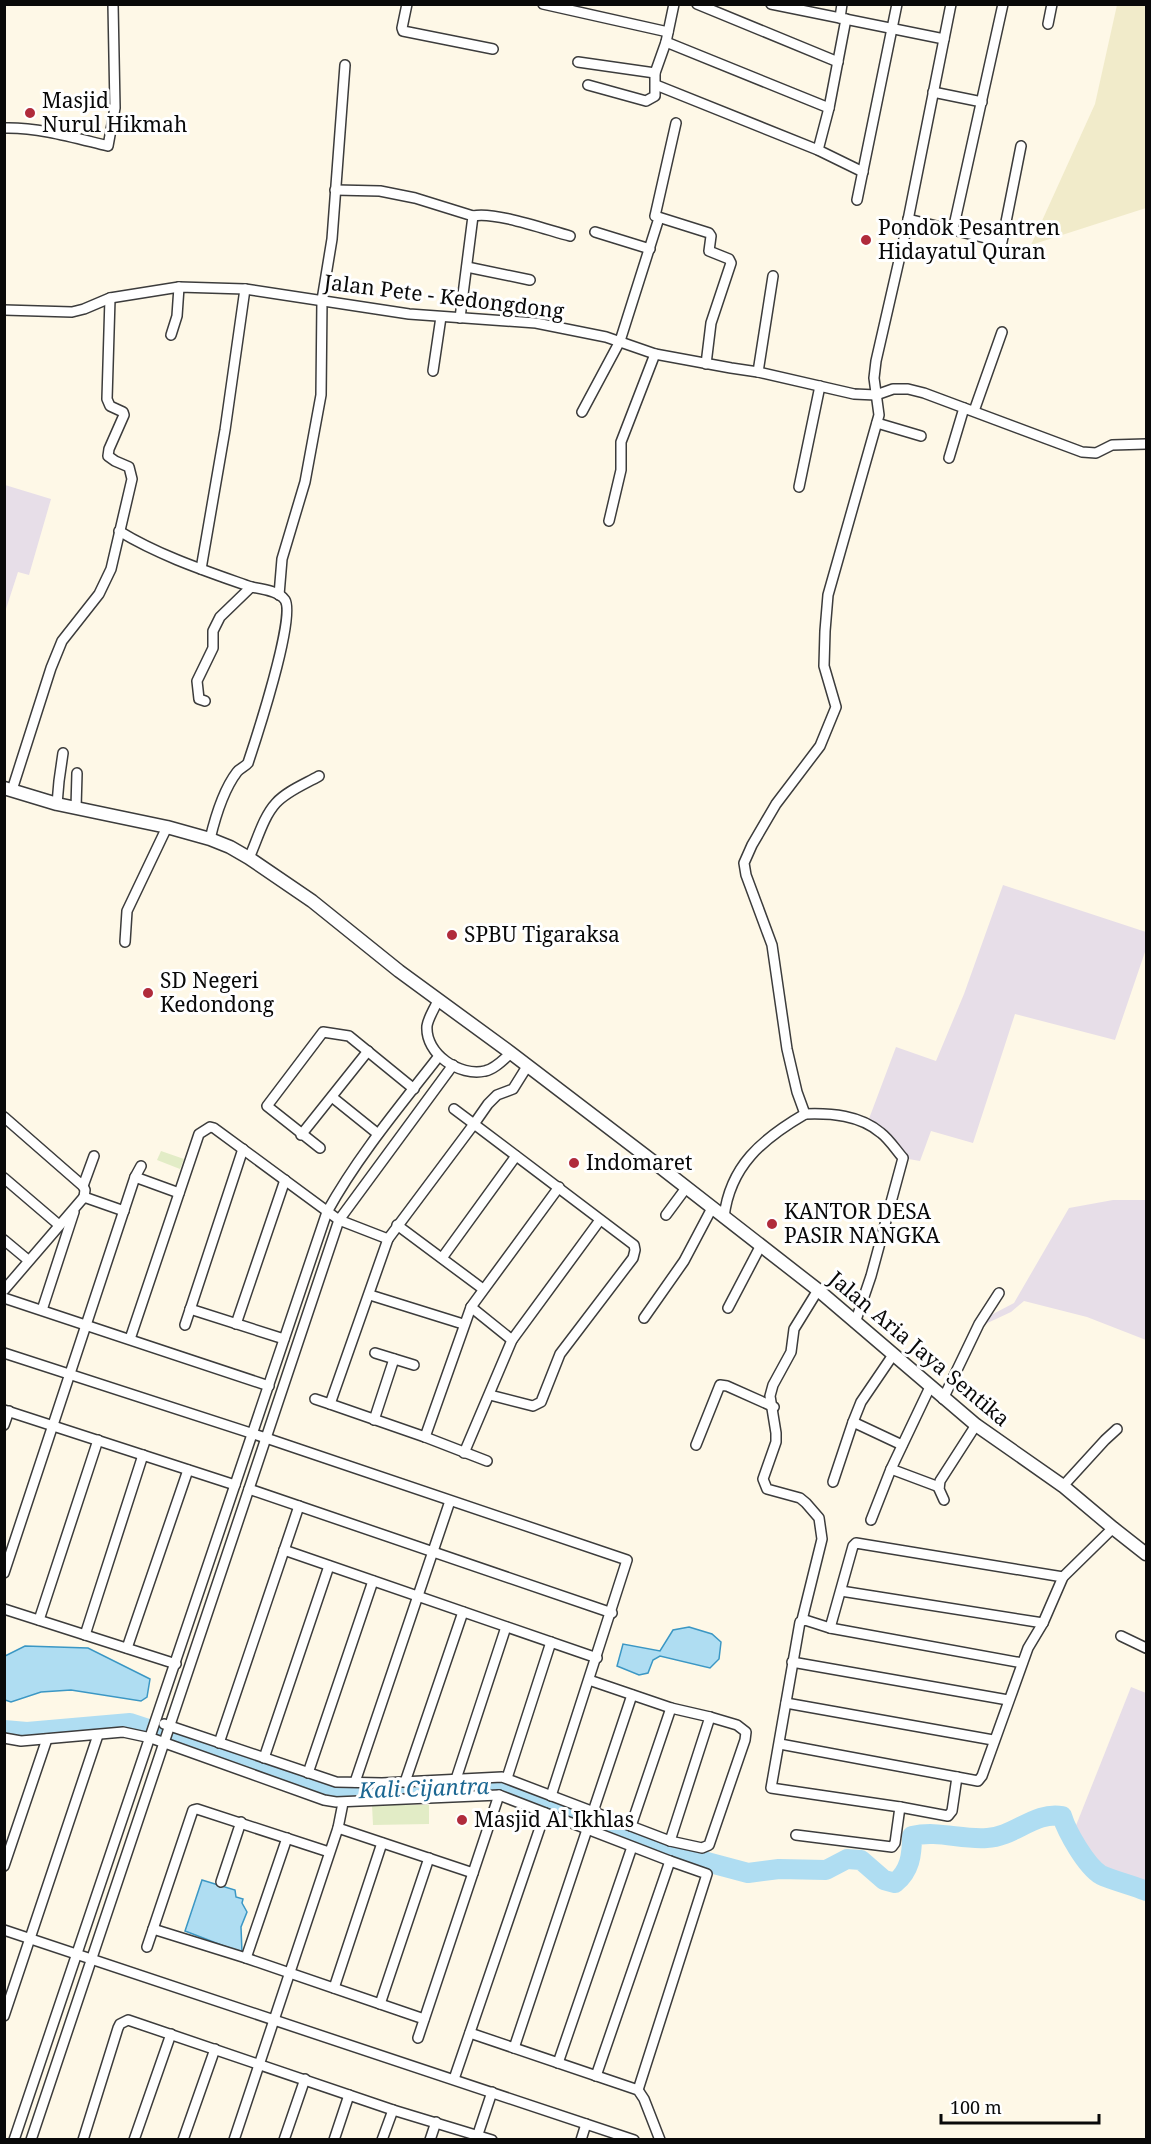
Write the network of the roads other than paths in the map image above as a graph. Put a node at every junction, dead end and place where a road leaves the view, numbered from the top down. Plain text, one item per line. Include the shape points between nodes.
1 (113, 4) edge
2 (407, 4) edge
3 (674, 4) edge
4 (697, 4) edge
5 (771, 4) edge
6 (842, 4) edge
7 (897, 4) edge
8 (951, 4) edge
9 (1003, 4) edge
10 (1052, 4) edge
11 (544, 5) edge
12 (843, 19) junction
13 (1048, 24) dead end
14 (892, 29) junction
15 (668, 32) junction
16 (944, 39) junction
17 (666, 42) junction
18 (493, 49) dead end
19 (578, 62) dead end
20 (838, 62) junction
21 (345, 65) dead end
22 (655, 73) junction
23 (588, 85) dead end
24 (656, 85) junction
25 (933, 92) junction
26 (982, 102) junction
27 (829, 108) junction
28 (676, 123) dead end
29 (4, 128) edge
30 (1021, 146) dead end
31 (818, 150) junction
32 (862, 172) junction
33 (335, 190) junction
34 (857, 200) dead end
35 (473, 216) junction
36 (660, 218) junction
37 (908, 219) junction
38 (953, 230) junction
39 (595, 232) dead end
40 (570, 236) dead end
41 (650, 249) junction
42 (467, 267) junction
43 (773, 276) dead end
44 (530, 280) dead end
45 (179, 287) junction
46 (245, 289) junction
47 (110, 298) junction
48 (322, 300) junction
49 (4, 310) edge
50 (441, 317) junction
51 (460, 318) junction
52 (1002, 332) dead end
53 (171, 335) dead end
54 (620, 341) junction
55 (655, 354) junction
56 (706, 364) junction
57 (433, 371) dead end
58 (758, 372) junction
59 (820, 386) junction
60 (876, 395) junction
61 (964, 408) junction
62 (974, 411) junction
63 (582, 412) dead end
64 (877, 423) junction
65 (921, 436) dead end
66 (1146, 444) edge
67 (949, 458) dead end
68 (800, 487) dead end
69 (609, 521) dead end
70 (119, 531) junction
71 (201, 569) junction
72 (251, 587) junction
73 (279, 595) junction
74 (205, 701) dead end
75 (63, 753) dead end
76 (77, 772) dead end
77 (319, 776) dead end
78 (8, 789) edge
79 (57, 804) junction
80 (76, 808) junction
81 (167, 827) junction
82 (210, 839) junction
83 (249, 858) junction
84 (124, 942) dead end
85 (438, 1000) junction
86 (368, 1051) junction
87 (511, 1053) junction
88 (439, 1056) junction
89 (453, 1065) junction
90 (528, 1065) junction
91 (414, 1089) junction
92 (332, 1097) junction
93 (454, 1109) dead end
94 (804, 1114) junction
95 (4, 1117) edge
96 (474, 1124) junction
97 (378, 1134) junction
98 (302, 1135) junction
99 (320, 1148) dead end
100 (243, 1149) junction
101 (94, 1156) dead end
102 (516, 1156) junction
103 (141, 1166) dead end
104 (135, 1177) junction
105 (4, 1178) edge
106 (285, 1180) junction
107 (82, 1186) junction
108 (559, 1187) junction
109 (686, 1188) junction
110 (179, 1193) junction
111 (84, 1197) junction
112 (75, 1207) junction
113 (712, 1208) junction
114 (124, 1211) junction
115 (327, 1212) junction
116 (666, 1215) dead end
117 (724, 1217) junction
118 (339, 1220) junction
119 (600, 1220) junction
120 (59, 1225) junction
121 (397, 1226) junction
122 (388, 1239) junction
123 (4, 1240) edge
124 (760, 1245) junction
125 (442, 1258) junction
126 (28, 1260) junction
127 (483, 1288) junction
128 (4, 1290) edge
129 (818, 1290) junction
130 (999, 1293) dead end
131 (370, 1294) junction
132 (4, 1298) edge
133 (471, 1307) junction
134 (728, 1308) dead end
135 (190, 1309) junction
136 (42, 1310) junction
137 (644, 1318) dead end
138 (855, 1323) junction
139 (87, 1324) junction
140 (236, 1324) junction
141 (463, 1324) junction
142 (185, 1325) dead end
143 (130, 1339) junction
144 (284, 1339) junction
145 (512, 1340) junction
146 (4, 1353) edge
147 (375, 1353) dead end
148 (893, 1355) junction
149 (394, 1359) junction
150 (414, 1365) dead end
151 (70, 1374) junction
152 (269, 1386) junction
153 (930, 1387) junction
154 (490, 1395) junction
155 (315, 1399) dead end
156 (943, 1399) junction
157 (330, 1404) junction
158 (774, 1407) junction
159 (7, 1410) edge
160 (374, 1420) junction
161 (853, 1422) junction
162 (4, 1425) edge
163 (53, 1425) junction
164 (976, 1425) junction
165 (1117, 1429) dead end
166 (253, 1434) junction
167 (425, 1437) junction
168 (266, 1438) junction
169 (98, 1440) junction
170 (696, 1445) dead end
171 (902, 1445) junction
172 (464, 1453) junction
173 (143, 1455) junction
174 (487, 1461) dead end
175 (891, 1469) junction
176 (188, 1470) junction
177 (833, 1482) dead end
178 (236, 1485) junction
179 (1063, 1486) junction
180 (939, 1487) junction
181 (249, 1489) junction
182 (944, 1500) dead end
183 (450, 1501) junction
184 (299, 1506) junction
185 (872, 1520) dead end
186 (1113, 1528) junction
187 (1144, 1548) edge
188 (284, 1550) junction
189 (433, 1552) junction
190 (329, 1566) junction
191 (4, 1573) edge
192 (1063, 1577) junction
193 (373, 1581) junction
194 (841, 1591) junction
195 (418, 1596) junction
196 (4, 1609) edge
197 (463, 1612) junction
198 (612, 1613) junction
199 (39, 1620) junction
200 (802, 1620) junction
201 (1043, 1623) junction
202 (506, 1627) junction
203 (830, 1628) junction
204 (85, 1635) junction
205 (1121, 1636) dead end
206 (551, 1642) junction
207 (127, 1648) junction
208 (1146, 1648) edge
209 (597, 1658) junction
210 (792, 1662) junction
211 (1022, 1663) junction
212 (176, 1664) junction
213 (589, 1680) junction
214 (632, 1695) junction
215 (1008, 1700) junction
216 (786, 1703) junction
217 (671, 1708) junction
218 (710, 1717) junction
219 (156, 1723) junction
220 (169, 1727) junction
221 (98, 1735) junction
222 (151, 1737) junction
223 (4, 1738) edge
224 (47, 1739) junction
225 (993, 1740) junction
226 (163, 1742) junction
227 (219, 1743) junction
228 (780, 1744) junction
229 (264, 1758) junction
230 (308, 1773) junction
231 (957, 1777) junction
232 (507, 1778) junction
233 (456, 1779) junction
234 (355, 1782) junction
235 (405, 1782) junction
236 (499, 1795) junction
237 (551, 1796) junction
238 (343, 1803) junction
239 (900, 1807) junction
240 (544, 1813) junction
241 (593, 1813) junction
242 (241, 1822) junction
243 (631, 1826) junction
244 (338, 1828) junction
245 (588, 1828) junction
246 (796, 1835) dead end
247 (287, 1838) junction
248 (670, 1841) junction
249 (382, 1843) junction
250 (632, 1847) junction
251 (329, 1852) junction
252 (429, 1858) junction
253 (670, 1861) junction
254 (4, 1866) edge
255 (473, 1873) junction
256 (221, 1882) dead end
257 (153, 1929) junction
258 (4, 1930) edge
259 (31, 1940) junction
260 (147, 1947) dead end
261 (77, 1956) junction
262 (246, 1958) junction
263 (91, 1959) junction
264 (290, 1973) junction
265 (334, 1988) junction
266 (380, 2004) junction
267 (4, 2016) edge
268 (275, 2019) junction
269 (424, 2019) junction
270 (470, 2033) junction
271 (171, 2034) junction
272 (418, 2038) dead end
273 (514, 2048) junction
274 (215, 2049) junction
275 (558, 2063) junction
276 (260, 2064) junction
277 (596, 2076) junction
278 (305, 2079) junction
279 (454, 2079) junction
280 (638, 2090) junction
281 (492, 2092) junction
282 (349, 2095) junction
283 (393, 2110) junction
284 (436, 2122) junction
285 (586, 2124) junction
286 (477, 2137) edge
287 (14, 2139) edge
288 (31, 2139) edge
289 (84, 2139) edge
290 (134, 2139) edge
291 (183, 2139) edge
292 (234, 2139) edge
293 (284, 2139) edge
294 (334, 2139) edge
295 (382, 2139) edge
296 (430, 2139) edge
297 (492, 2139) edge
298 (581, 2139) edge
299 (633, 2139) edge
300 (660, 2139) edge

1 - 29 street via 115,108 108,146 20,127
2 - 18 street via 403,31
3 - 15 street
4 - 20 street
5 - 12 street
6 - 12 street
7 - 14 street
8 - 16 street
9 - 26 street
10 - 13 street
11 - 15 street
12 - 14 street
12 - 20 street
14 - 16 street
14 - 32 street
15 - 17 street
16 - 25 street
17 - 22 street
17 - 27 street
19 - 22 street
20 - 27 street
21 - 33 street
22 - 24 street
23 - 24 street via 646,101 655,96
24 - 31 street
25 - 26 street
25 - 37 street
26 - 38 street
27 - 31 street
28 - 36 street via 655,216
30 - 38 street via 1002,242
31 - 32 street
32 - 34 street
33 - 35 street via 380,191
33 - 48 street
35 - 40 street via 486,215
35 - 42 street
36 - 41 street
36 - 56 street via 709,233 709,251 731,260 711,323
37 - 38 street
37 - 60 street via 876,360
39 - 41 street
41 - 54 street
42 - 44 street
42 - 51 street
43 - 58 street
45 - 46 street, Jalan Pete - Kedongdong
45 - 47 street, Jalan Pete - Kedongdong
45 - 53 street
46 - 48 street, Jalan Pete - Kedongdong
46 - 71 street
47 - 49 street, Jalan Pete - Kedongdong via 72,312
47 - 70 street via 107,399 110,406 124,415 108,456 129,466 132,474
48 - 50 street, Jalan Pete - Kedongdong
48 - 73 street via 321,395 307,474 282,559
50 - 51 street, Jalan Pete - Kedongdong
50 - 57 street
51 - 54 street, Jalan Pete - Kedongdong via 536,323
52 - 62 street
54 - 55 street, Jalan Pete - Kedongdong
54 - 63 street
55 - 56 street, Jalan Pete - Kedongdong
55 - 69 street via 621,442 621,470
56 - 58 street, Jalan Pete - Kedongdong
58 - 59 street, Jalan Pete - Kedongdong
59 - 60 street, Jalan Pete - Kedongdong
59 - 68 street
60 - 61 street, Jalan Pete - Kedongdong via 908,389
60 - 64 street
61 - 62 street, Jalan Pete - Kedongdong
61 - 67 street
62 - 66 street, Jalan Pete - Kedongdong via 1082,452 1095,453 1126,443
64 - 65 street
64 - 94 street via 828,595 824,666 835,699 834,715 820,746 776,804 744,863 772,945 788,1049
70 - 71 street
70 - 78 street via 102,589 62,640
71 - 72 street
72 - 73 street
72 - 74 street via 223,613 213,631 213,648 196,681 199,699
73 - 82 street via 287,607 278,668 248,763 230,784
75 - 79 street
76 - 80 street
77 - 83 street via 275,803
78 - 79 street, Jalan Aria Jaya Sentika
79 - 80 street, Jalan Aria Jaya Sentika
80 - 81 street, Jalan Aria Jaya Sentika
81 - 82 street, Jalan Aria Jaya Sentika
81 - 84 street via 127,911
82 - 83 street, Jalan Aria Jaya Sentika
83 - 85 street, Jalan Aria Jaya Sentika via 312,901
85 - 87 street, Jalan Aria Jaya Sentika
85 - 88 street via 427,1025
86 - 91 street
86 - 92 street
86 - 98 street via 349,1036 325,1031 321,1034 267,1104
87 - 89 street via 486,1071 470,1073
87 - 90 street, Jalan Aria Jaya Sentika
88 - 89 street
88 - 91 street
89 - 118 street
90 - 96 street via 513,1089 497,1095
90 - 109 street, Jalan Aria Jaya Sentika
91 - 97 street
92 - 97 street
92 - 98 street
93 - 96 street
94 - 117 street via 749,1156 731,1185
94 - 138 street via 826,1113 863,1121 882,1133 903,1158
95 - 107 street
96 - 102 street
96 - 121 street
97 - 115 street
98 - 99 street
100 - 106 street
100 - 110 street via 214,1128 201,1132
100 - 135 street
101 - 107 street
102 - 108 street
102 - 125 street
103 - 104 street
104 - 110 street
104 - 114 street
105 - 120 street
106 - 115 street
106 - 140 street
107 - 111 street
108 - 119 street
108 - 127 street
109 - 113 street, Jalan Aria Jaya Sentika
109 - 116 street
110 - 143 street
111 - 112 street
111 - 114 street
112 - 120 street
112 - 136 street
113 - 117 street, Jalan Aria Jaya Sentika
113 - 137 street via 684,1261
114 - 139 street
115 - 118 street
115 - 144 street
117 - 124 street, Jalan Aria Jaya Sentika
118 - 122 street
118 - 168 street
119 - 145 street
119 - 154 street via 634,1245 633,1258 560,1354 538,1405
120 - 126 street
121 - 122 street
121 - 125 street
122 - 131 street
123 - 126 street
124 - 129 street, Jalan Aria Jaya Sentika
124 - 134 street
125 - 127 street
126 - 128 street
127 - 133 street
129 - 138 street, Jalan Aria Jaya Sentika
129 - 158 street via 794,1329 791,1352 773,1385
130 - 156 street via 979,1324
131 - 141 street
131 - 157 street
132 - 136 street
133 - 141 street
133 - 145 street
135 - 140 street
135 - 142 street
136 - 139 street
138 - 148 street, Jalan Aria Jaya Sentika
139 - 143 street
139 - 151 street
140 - 144 street
141 - 167 street
143 - 152 street
144 - 152 street
145 - 154 street
146 - 151 street
147 - 149 street
148 - 153 street, Jalan Aria Jaya Sentika
148 - 161 street via 861,1402
149 - 150 street
149 - 160 street
151 - 163 street
151 - 166 street
152 - 166 street
153 - 156 street, Jalan Aria Jaya Sentika
153 - 171 street
154 - 172 street
155 - 157 street
156 - 164 street, Jalan Aria Jaya Sentika
157 - 160 street
158 - 170 street via 720,1385
158 - 200 street via 776,1442 764,1484 766,1489 806,1503 819,1518 822,1539
159 - 162 street
159 - 163 street
160 - 167 street
161 - 171 street
161 - 177 street
163 - 169 street
163 - 191 street
164 - 179 street, Jalan Aria Jaya Sentika
164 - 180 street
165 - 179 street
166 - 168 street
166 - 178 street
167 - 172 street
168 - 181 street
168 - 183 street
169 - 173 street
169 - 199 street
171 - 175 street
172 - 174 street
173 - 176 street
173 - 204 street
175 - 180 street
175 - 185 street
176 - 178 street
176 - 207 street
178 - 212 street
179 - 186 street, Jalan Aria Jaya Sentika
180 - 182 street
181 - 184 street
181 - 220 street
183 - 189 street
183 - 198 street via 627,1560
184 - 188 street
184 - 189 street
186 - 187 street, Jalan Aria Jaya Sentika
186 - 192 street
188 - 190 street
188 - 227 street
189 - 195 street
189 - 198 street
190 - 193 street
190 - 229 street
192 - 194 street via 859,1543 853,1546
192 - 201 street
193 - 195 street
193 - 230 street
194 - 201 street
194 - 203 street
195 - 197 street
195 - 234 street
196 - 199 street
197 - 202 street
197 - 235 street
198 - 209 street
199 - 204 street
200 - 203 street
200 - 210 street
201 - 211 street
202 - 206 street
202 - 233 street
203 - 211 street
204 - 207 street
205 - 208 street
206 - 209 street
206 - 232 street
207 - 212 street
209 - 213 street
210 - 215 street
210 - 216 street
211 - 215 street
212 - 219 street
213 - 214 street
213 - 237 street
214 - 217 street
214 - 241 street
215 - 225 street
216 - 225 street
216 - 228 street
217 - 218 street
217 - 243 street
218 - 248 street
218 - 248 street via 742,1727 745,1740 709,1845 702,1848
219 - 220 street
219 - 222 street
220 - 226 street
220 - 227 street
221 - 222 street via 123,1732
221 - 224 street
221 - 259 street
222 - 226 street
222 - 261 street
223 - 224 street
224 - 254 street
225 - 231 street via 980,1779
226 - 238 street via 324,1800
226 - 263 street
227 - 229 street
228 - 231 street
228 - 239 street via 771,1788
229 - 230 street
230 - 234 street via 336,1782
231 - 239 street via 948,1816
232 - 233 street
232 - 237 street
233 - 235 street
234 - 235 street
236 - 238 street
236 - 240 street
236 - 255 street
237 - 241 street
238 - 244 street
239 - 246 street via 896,1843 891,1847
240 - 245 street
240 - 270 street
241 - 243 street
241 - 245 street
242 - 247 street
242 - 256 street
242 - 257 street via 193,1810
243 - 248 street
244 - 249 street
244 - 251 street
245 - 250 street
245 - 273 street
247 - 251 street
247 - 262 street
249 - 252 street
249 - 265 street
250 - 253 street
250 - 275 street
251 - 264 street
252 - 255 street
252 - 266 street
253 - 277 street
253 - 280 street via 708,1876
255 - 269 street
257 - 260 street
257 - 262 street
258 - 259 street
259 - 261 street
259 - 267 street
261 - 263 street
261 - 287 street
262 - 264 street
263 - 268 street
263 - 288 street
264 - 265 street
264 - 268 street
265 - 266 street
266 - 269 street
268 - 276 street
268 - 279 street
269 - 272 street
270 - 273 street
270 - 279 street
271 - 274 street
271 - 289 street via 128,2020 120,2024
271 - 290 street
273 - 275 street
274 - 276 street
274 - 291 street
275 - 277 street
276 - 278 street
276 - 292 street
277 - 280 street
278 - 282 street
278 - 293 street
279 - 281 street
280 - 300 street
281 - 285 street
281 - 286 street
282 - 283 street
282 - 294 street
283 - 284 street
283 - 295 street
284 - 286 street
284 - 296 street
285 - 298 street
285 - 299 street
286 - 297 street

